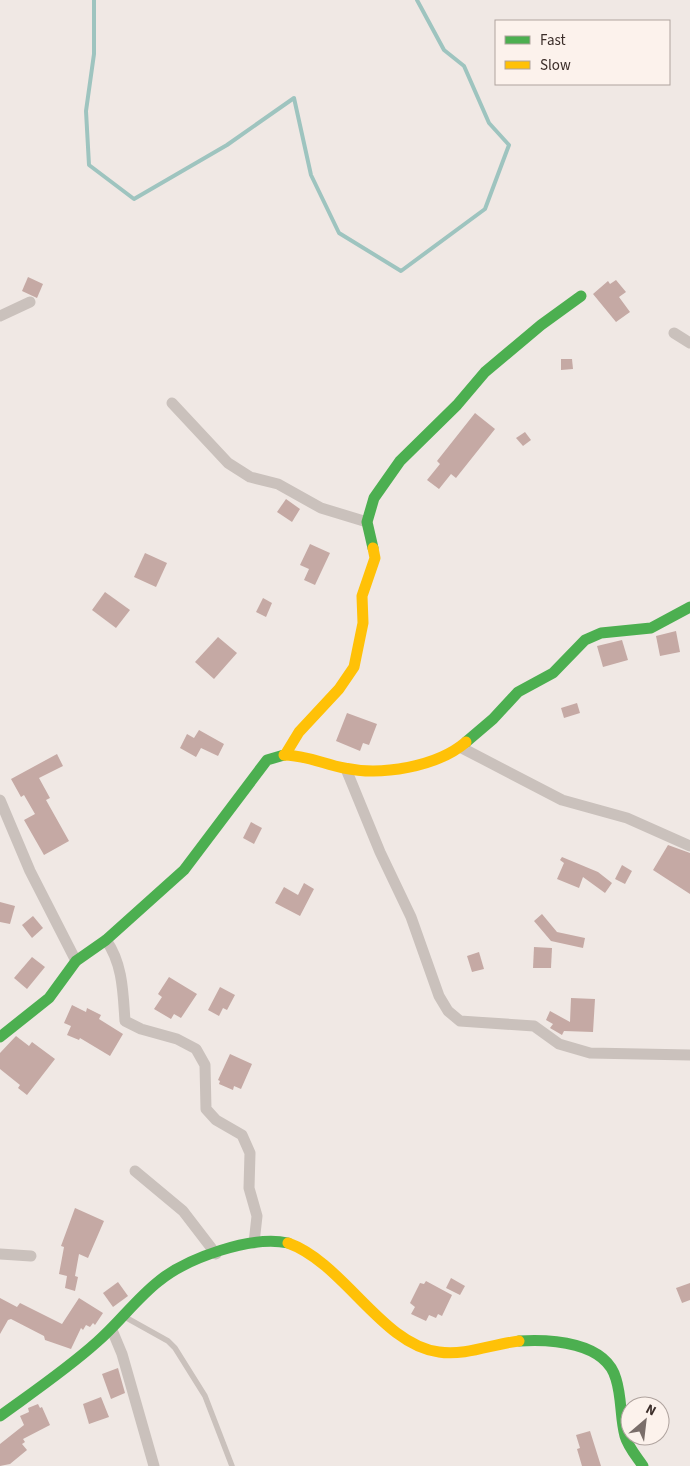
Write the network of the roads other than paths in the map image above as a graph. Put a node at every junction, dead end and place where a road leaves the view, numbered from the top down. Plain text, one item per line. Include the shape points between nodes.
1 (581, 296) dead end
2 (30, 302) dead end
3 (0, 316) edge
4 (674, 334) dead end
5 (690, 344) edge
6 (172, 403) dead end
7 (367, 522) junction
8 (690, 607) edge
9 (460, 747) junction
10 (285, 755) junction
11 (346, 769) junction
12 (0, 800) edge
13 (690, 846) edge
14 (106, 940) junction
15 (76, 961) junction
16 (0, 1036) edge
17 (690, 1055) edge
18 (135, 1171) dead end
19 (254, 1243) junction
20 (0, 1254) edge
21 (216, 1254) junction
22 (31, 1256) dead end
23 (123, 1316) junction
24 (112, 1330) junction
25 (0, 1416) edge
26 (154, 1466) edge
27 (232, 1466) edge
28 (643, 1466) edge

1 - 7 street via 485,372 457,405 400,461 374,498
2 - 3 street
4 - 5 street
6 - 7 street via 228,464 250,477 278,484 321,508
7 - 10 street via 375,558 362,596 363,623 354,667 299,732
8 - 9 street via 651,628 601,634 585,640 553,673 518,692
9 - 11 street via 433,762 414,767
9 - 13 street via 562,800 627,818
10 - 11 street
10 - 14 street via 267,760 184,870
11 - 17 street via 411,916 439,996 448,1012 460,1020 534,1026 559,1044 590,1053
12 - 15 street via 30,871
14 - 15 street
14 - 19 street via 113,950 123,982 125,1021 196,1049 205,1065 206,1109 216,1120 242,1135 250,1153 249,1188 257,1216
15 - 16 street via 49,998
18 - 21 street via 183,1211
19 - 21 street
19 - 28 street via 279,1241 299,1246 325,1265 376,1314 433,1352 526,1341 586,1348 604,1358 613,1368 625,1438
20 - 22 street
21 - 23 street via 165,1276
23 - 24 street
23 - 27 lane via 175,1348 205,1396
24 - 25 street
24 - 26 street

